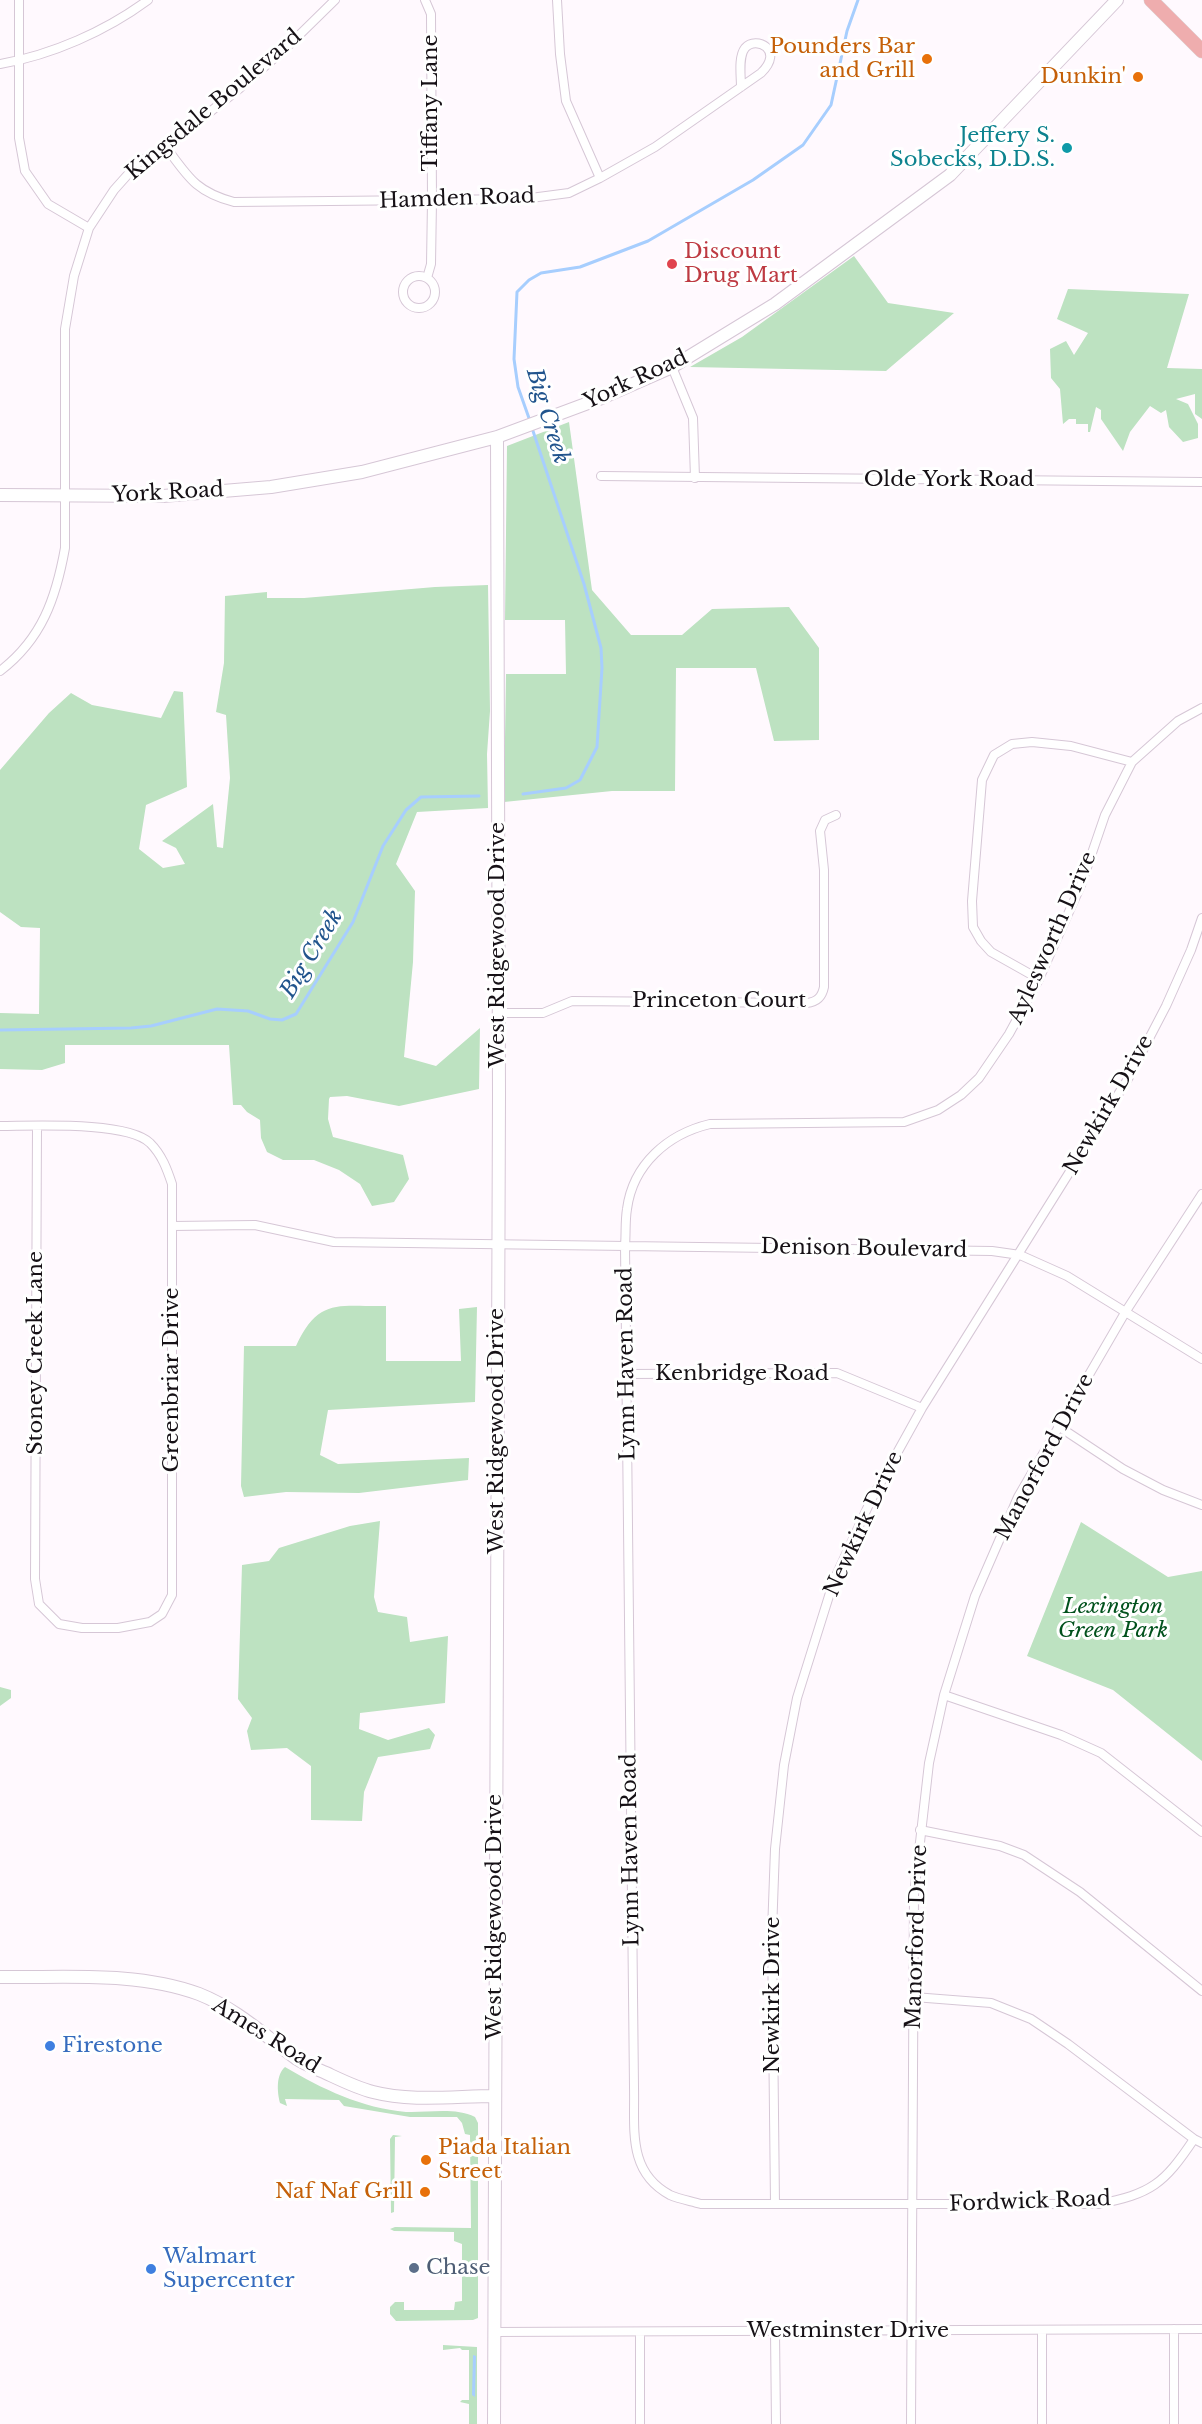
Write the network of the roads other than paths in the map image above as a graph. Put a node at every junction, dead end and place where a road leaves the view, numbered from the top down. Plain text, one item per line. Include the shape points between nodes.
1 (19, 0) edge
2 (148, 0) edge
3 (335, 0) edge
4 (425, 0) edge
5 (557, 0) edge
6 (1117, 0) edge
7 (1151, 0) edge
8 (1202, 51) edge
9 (17, 61) junction
10 (0, 64) edge
11 (741, 87) junction
12 (166, 147) junction
13 (600, 178) junction
14 (432, 201) junction
15 (89, 228) junction
16 (427, 278) dead end
17 (672, 367) junction
18 (497, 437) junction
19 (601, 476) dead end
20 (695, 478) junction
21 (1202, 482) edge
22 (0, 495) edge
23 (65, 496) junction
24 (0, 671) edge
25 (1202, 708) edge
26 (1132, 762) junction
27 (836, 816) dead end
28 (1202, 918) edge
29 (1039, 979) junction
30 (498, 1013) junction
31 (0, 1126) edge
32 (37, 1126) junction
33 (1202, 1194) edge
34 (172, 1226) junction
35 (498, 1245) junction
36 (625, 1246) junction
37 (1020, 1255) junction
38 (1126, 1311) junction
39 (1202, 1359) edge
40 (627, 1374) junction
41 (922, 1408) junction
42 (1058, 1426) junction
43 (1202, 1505) edge
44 (34, 1580) joint
45 (944, 1695) junction
46 (920, 1830) junction
47 (1202, 1832) edge
48 (0, 1977) edge
49 (1202, 1991) edge
50 (914, 1997) junction
51 (495, 2096) junction
52 (1198, 2141) edge
53 (775, 2204) junction
54 (914, 2204) junction
55 (1174, 2329) junction
56 (1202, 2329) edge
57 (775, 2331) junction
58 (911, 2331) junction
59 (1042, 2331) junction
60 (494, 2332) junction
61 (640, 2332) junction
62 (494, 2424) edge
63 (640, 2424) edge
64 (776, 2424) edge
65 (911, 2424) edge
66 (1042, 2424) edge
67 (1174, 2424) edge

1 - 9 street
2 - 9 street via 59,48
3 - 12 street, Kingsdale Boulevard via 271,61
4 - 14 street, Tiffany Lane via 431,14
5 - 13 street via 566,100
6 - 17 main road, York Road via 951,175 775,304
7 - 8 main road
9 - 10 street
9 - 15 street via 19,138 25,171 48,204
11 - 11 street, Hamden Road via 769,65 767,47 751,44 745,48
11 - 13 street, Hamden Road via 655,147
12 - 14 street, Hamden Road via 191,181 212,196 234,202
12 - 15 street, Kingsdale Boulevard via 139,162 114,190
13 - 14 street, Hamden Road via 569,193 523,200
14 - 16 street, Tiffany Lane via 431,264
15 - 23 street, Kingsdale Boulevard via 74,276 65,329
17 - 18 main road, York Road
17 - 20 street via 693,418
18 - 23 main road, York Road via 362,471 271,487 163,496
18 - 30 main road, West Ridgewood Drive
19 - 20 street, Olde York Road
20 - 21 street, Olde York Road
22 - 23 main road, York Road
23 - 24 street, Kingsdale Boulevard via 65,548 49,610 15,659
25 - 26 street, Aylesworth Drive via 1179,721
26 - 29 street, Aylesworth Drive via 1105,815 1081,885
26 - 29 street via 1071,746 1012,744 994,755 981,780 972,900 974,927 991,952
27 - 30 street, Princeton Court via 825,820 820,831 824,987 815,1001 572,1001 540,1013
28 - 37 street, Newkirk Drive via 1166,1006 1129,1077
29 - 36 street, Aylesworth Drive via 979,1078 938,1110 904,1122 882,1124 710,1124 690,1129 665,1143 645,1163 635,1183 627,1208
30 - 35 main road, West Ridgewood Drive
31 - 32 street, Greenbriar Drive
32 - 34 street, Greenbriar Drive via 114,1129 134,1133 150,1143 162,1159 172,1184
32 - 44 street, Stoney Creek Lane
33 - 38 street, Manorford Drive
34 - 35 street, Denison Boulevard via 255,1224 334,1242
34 - 44 street, Greenbriar Drive via 172,1595 162,1614 150,1622 118,1628 82,1628 59,1624 39,1604
35 - 36 street, Denison Boulevard
35 - 51 main road, West Ridgewood Drive
36 - 37 street, Denison Boulevard via 992,1251
36 - 40 street, Lynn Haven Road
37 - 38 street, Denison Boulevard via 1067,1276
37 - 41 street, Newkirk Drive
38 - 39 street, Denison Boulevard
38 - 42 street, Manorford Drive
40 - 41 street, Kenbridge Road via 837,1373
40 - 53 street, Lynn Haven Road via 637,2158 649,2180 670,2195 701,2204
41 - 53 street, Newkirk Drive via 871,1500 834,1580 795,1709 784,1766 772,1932
42 - 43 street via 1163,1491
42 - 45 street, Manorford Drive via 1018,1497 975,1596
45 - 46 street, Manorford Drive via 929,1762
45 - 47 street via 1061,1735 1101,1753
46 - 49 street via 1000,1846 1024,1855 1080,1892
46 - 50 street, Manorford Drive via 914,1895
48 - 51 main road, Ames Road via 162,1984 228,2009 299,2060 373,2092
50 - 52 street via 991,2003 1031,2019
50 - 54 street, Manorford Drive
51 - 60 main road, West Ridgewood Drive
52 - 54 street, Fordwick Road via 1155,2186 1129,2198 1098,2204
53 - 54 street, Lynn Haven Road
54 - 58 street, Manorford Drive
55 - 56 street, Westminster Drive
55 - 59 street, Westminster Drive
55 - 67 street
57 - 58 street, Westminster Drive
57 - 61 street, Westminster Drive
57 - 64 street
58 - 59 street, Westminster Drive
58 - 65 street, Manorford Drive
59 - 66 street
60 - 61 street, Westminster Drive
60 - 62 main road, West Ridgewood Drive
61 - 63 street

